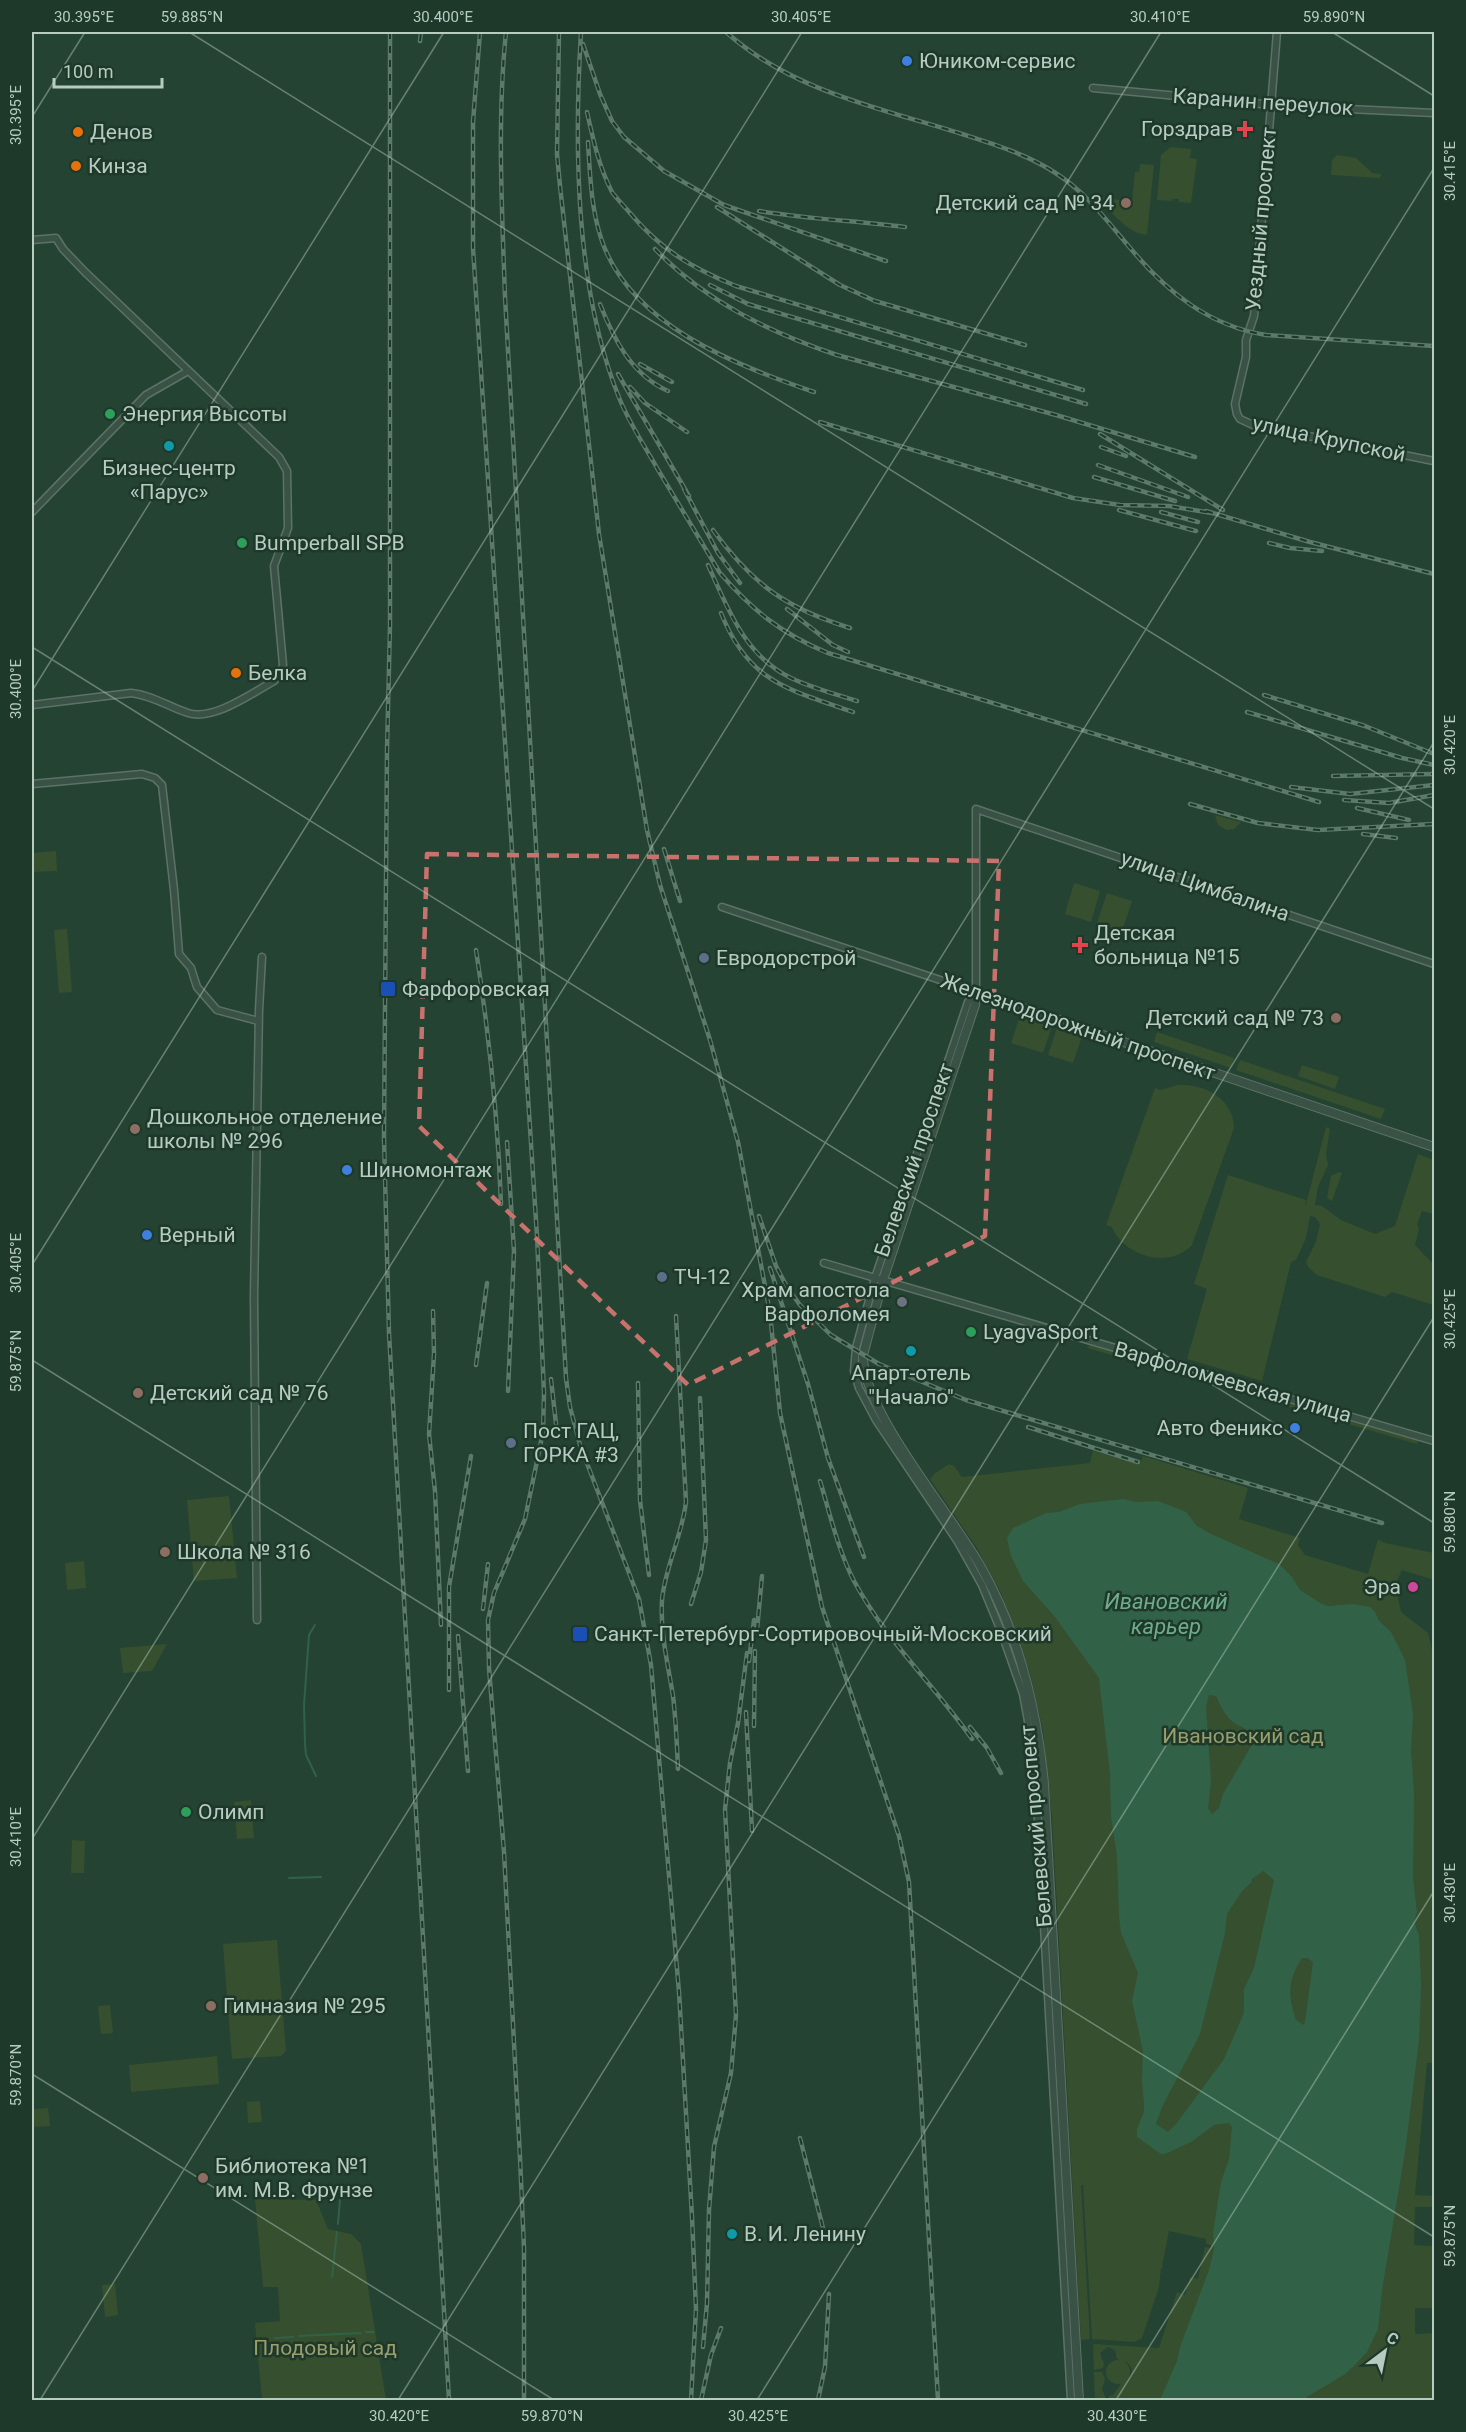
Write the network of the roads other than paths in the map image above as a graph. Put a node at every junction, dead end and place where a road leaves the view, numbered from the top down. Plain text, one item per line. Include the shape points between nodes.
1 (1277, 32) edge
2 (1092, 88) dead end
3 (1271, 104) junction
4 (1434, 113) edge
5 (32, 240) edge
6 (188, 370) junction
7 (1235, 404) joint
8 (1434, 461) edge
9 (32, 512) edge
10 (32, 705) edge
11 (32, 784) edge
12 (976, 809) joint
13 (722, 907) dead end
14 (262, 957) dead end
15 (1434, 964) edge
16 (975, 992) junction
17 (258, 1021) junction
18 (1434, 1147) edge
19 (824, 1263) dead end
20 (879, 1279) junction
21 (1434, 1441) edge
22 (257, 1620) dead end
23 (1071, 2400) edge
24 (1079, 2400) edge

1 - 3 street, Уездный проспект
2 - 3 street, Каранин переулок
3 - 4 street, Каранин переулок
3 - 7 street, Уездный проспект via 1254,316
5 - 6 street via 56,238 85,272
6 - 9 street via 146,395
6 - 10 street via 279,457 287,471 288,528 274,566 283,658 280,675 245,697 206,714 188,713 131,693
7 - 8 street, улица Крупской via 1240,419 1253,425
11 - 17 street via 142,774 162,785 179,954 216,1011
12 - 15 street, улица Цимбалина
12 - 16 street, Белевский проспект
13 - 16 street, Железнодорожный проспект
14 - 17 street
16 - 18 street, Железнодорожный проспект
16 - 20 street, Белевский проспект via 975,1005
17 - 22 street via 254,1296
19 - 20 street, Варфоломеевская улица
20 - 21 street, Варфоломеевская улица
20 - 23 street, Белевский проспект via 855,1357 859,1388 982,1585 1015,1669 1028,1719 1038,1808
20 - 24 street, Белевский проспект via 863,1355 868,1385 893,1434 982,1569 1012,1638 1036,1720 1044,1784

